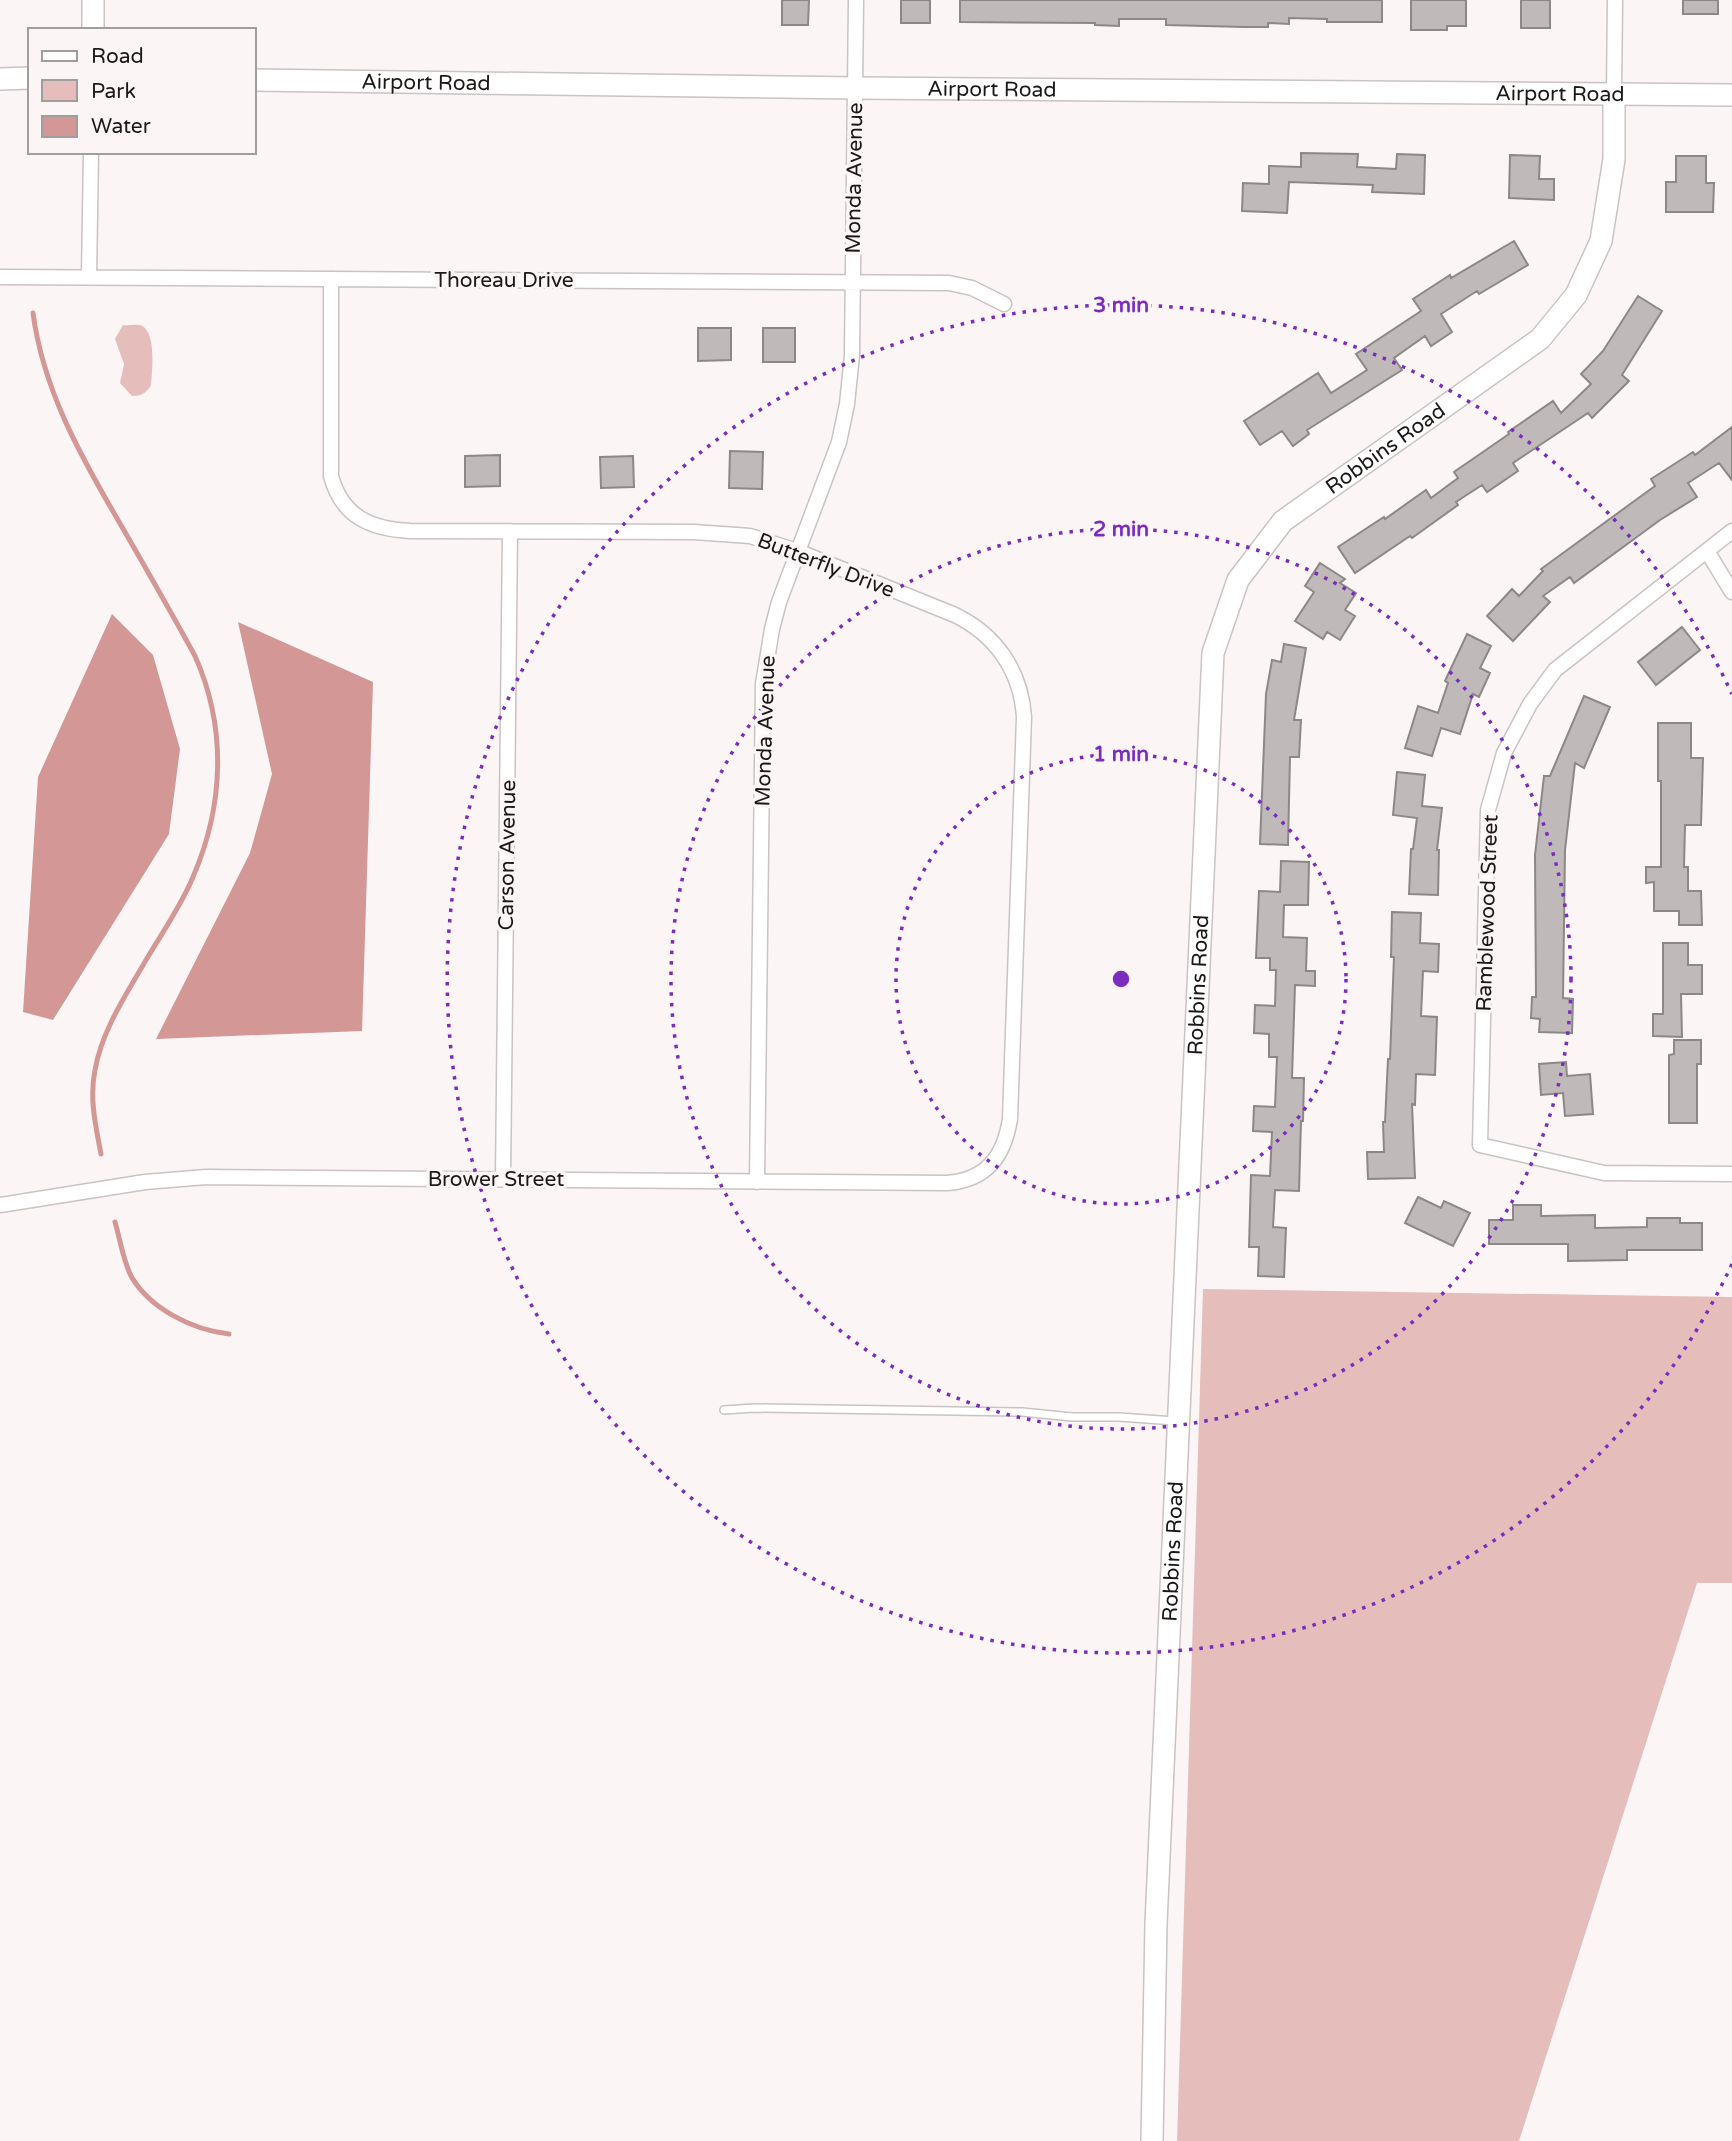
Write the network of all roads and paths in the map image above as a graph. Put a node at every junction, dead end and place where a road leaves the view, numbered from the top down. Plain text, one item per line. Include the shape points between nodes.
1 (93, 0) edge
2 (856, 0) edge
3 (1615, 0) edge
4 (93, 28) edge
5 (28, 78) edge
6 (0, 79) edge
7 (256, 80) edge
8 (856, 88) junction
9 (1614, 94) junction
10 (1732, 94) edge
11 (91, 154) edge
12 (0, 277) edge
13 (89, 277) junction
14 (331, 279) junction
15 (853, 282) junction
16 (1004, 304) dead end
17 (510, 531) junction
18 (1732, 531) edge
19 (797, 551) junction
20 (1707, 551) junction
21 (1732, 592) edge
22 (989, 1167) joint
23 (1732, 1174) edge
24 (503, 1179) junction
25 (757, 1182) junction
26 (0, 1205) edge
27 (724, 1410) dead end
28 (1179, 1421) junction
29 (1152, 2141) edge

1 - 4 street
2 - 8 street, Monda Avenue
3 - 9 street, Robbins Road
5 - 6 street
7 - 8 street, Airport Road
8 - 9 street, Airport Road
8 - 15 street, Monda Avenue
9 - 10 street, Airport Road
9 - 28 street, Robbins Road via 1614,159 1601,241 1576,295 1540,339 1283,521 1238,580 1213,653
11 - 13 street
12 - 13 street, Thoreau Drive
13 - 14 street, Thoreau Drive
14 - 15 street, Thoreau Drive
14 - 17 street, Butterfly Drive via 330,461 342,501 363,521 386,529
15 - 16 street, Thoreau Drive via 962,285
15 - 19 street, Monda Avenue via 852,369 842,431
17 - 19 street, Butterfly Drive via 715,533 760,538
17 - 24 street, Carson Avenue
18 - 20 street, Ramblewood Street
19 - 22 street, Butterfly Drive via 974,625 1003,653 1018,683 1024,717 1010,1119 1003,1146
19 - 25 street, Monda Avenue via 775,617 763,684
20 - 21 street
20 - 23 street, Ramblewood Street via 1556,670 1530,704 1504,753 1488,810 1480,1145 1604,1173
22 - 25 street, Brower Street via 968,1180 947,1183
24 - 25 street, Brower Street
24 - 26 street, Brower Street via 176,1179
27 - 28 lane via 1022,1412
28 - 29 street, Robbins Road via 1156,1924

